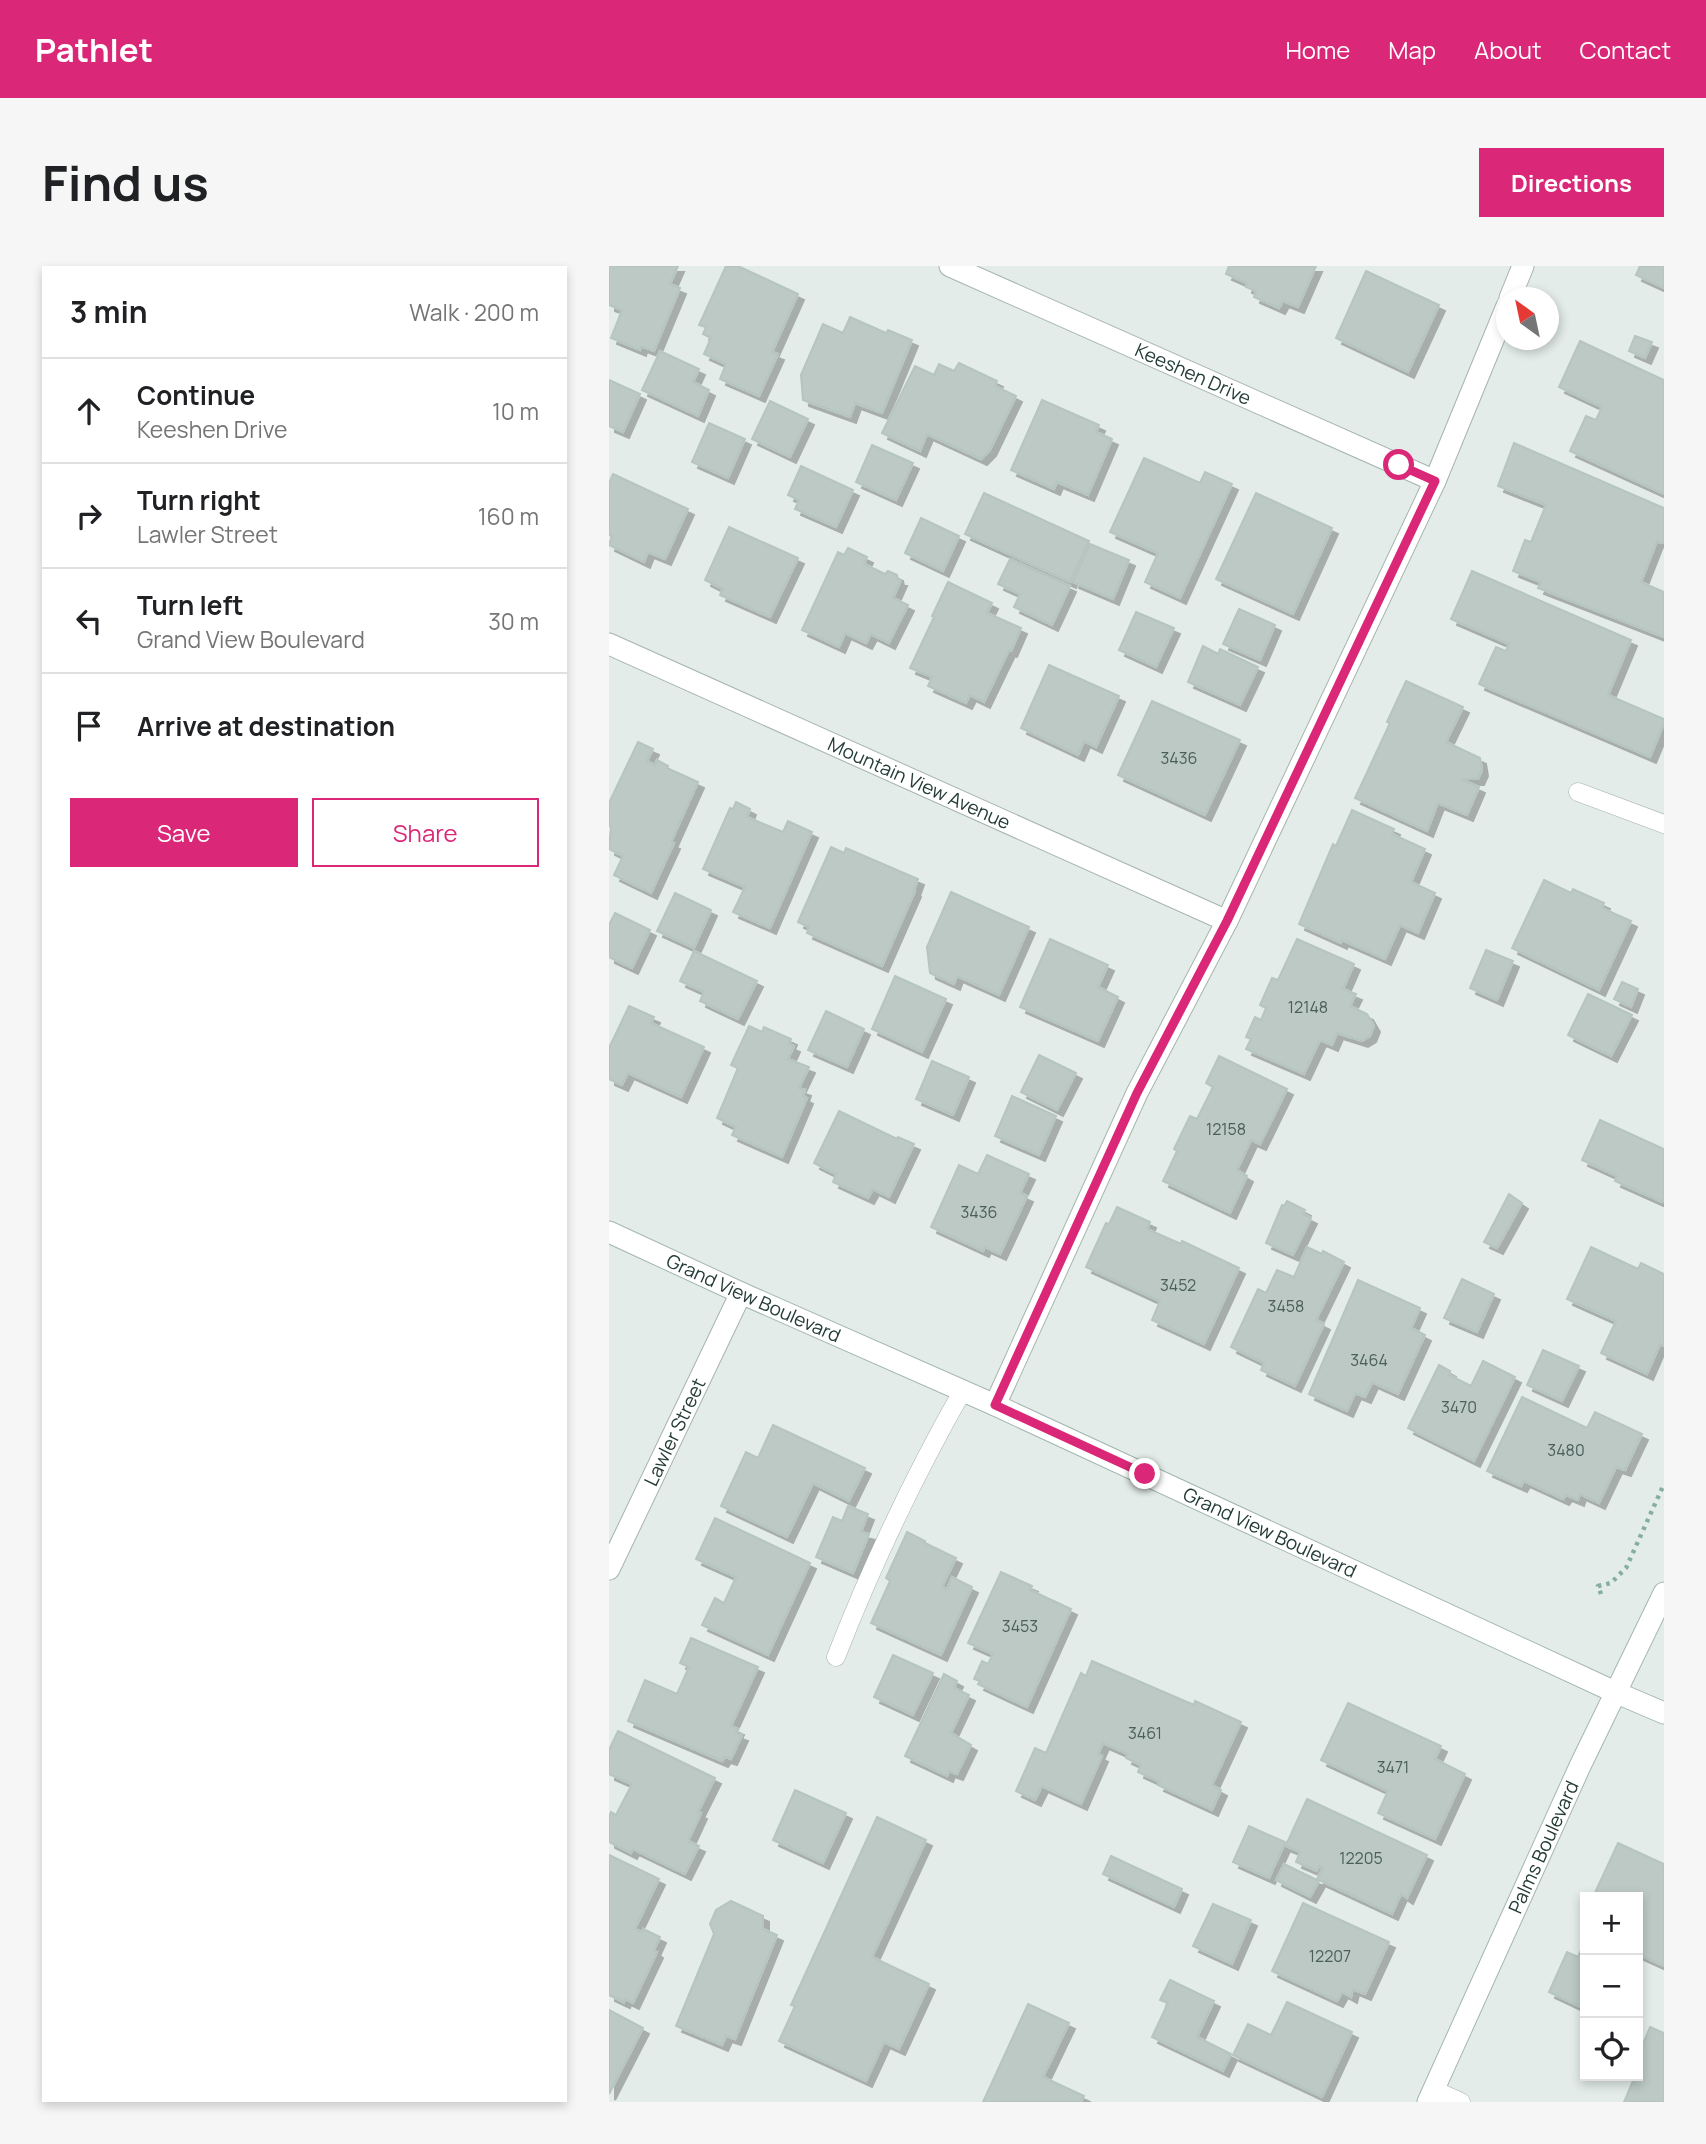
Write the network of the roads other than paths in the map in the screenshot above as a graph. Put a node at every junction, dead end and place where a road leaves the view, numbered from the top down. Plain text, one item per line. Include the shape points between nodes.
1 (950, 266) edge
2 (1523, 266) edge
3 (1514, 287) edge
4 (1496, 333) edge
5 (1435, 481) junction
6 (609, 644) edge
7 (1578, 792) dead end
8 (1664, 824) edge
9 (1227, 921) junction
10 (609, 1232) edge
11 (741, 1293) junction
12 (963, 1390) junction
13 (995, 1405) junction
14 (609, 1569) edge
15 (1664, 1593) edge
16 (836, 1657) dead end
17 (1617, 1693) junction
18 (1664, 1713) edge
19 (1431, 2096) edge
20 (1461, 2102) edge

1 - 5 street, Keeshen Drive
2 - 3 street
4 - 5 street
5 - 9 street
6 - 9 street, Mountain View Avenue
7 - 8 lane
9 - 13 street via 1137,1093
10 - 11 street, Grand View Boulevard
11 - 12 street, Grand View Boulevard
11 - 14 street, Lawler Street
12 - 13 street, Grand View Boulevard
12 - 16 lane via 929,1449
13 - 17 street, Grand View Boulevard
15 - 17 street, Palms Boulevard
17 - 18 street, Grand View Boulevard
17 - 19 street, Palms Boulevard
19 - 20 lane

